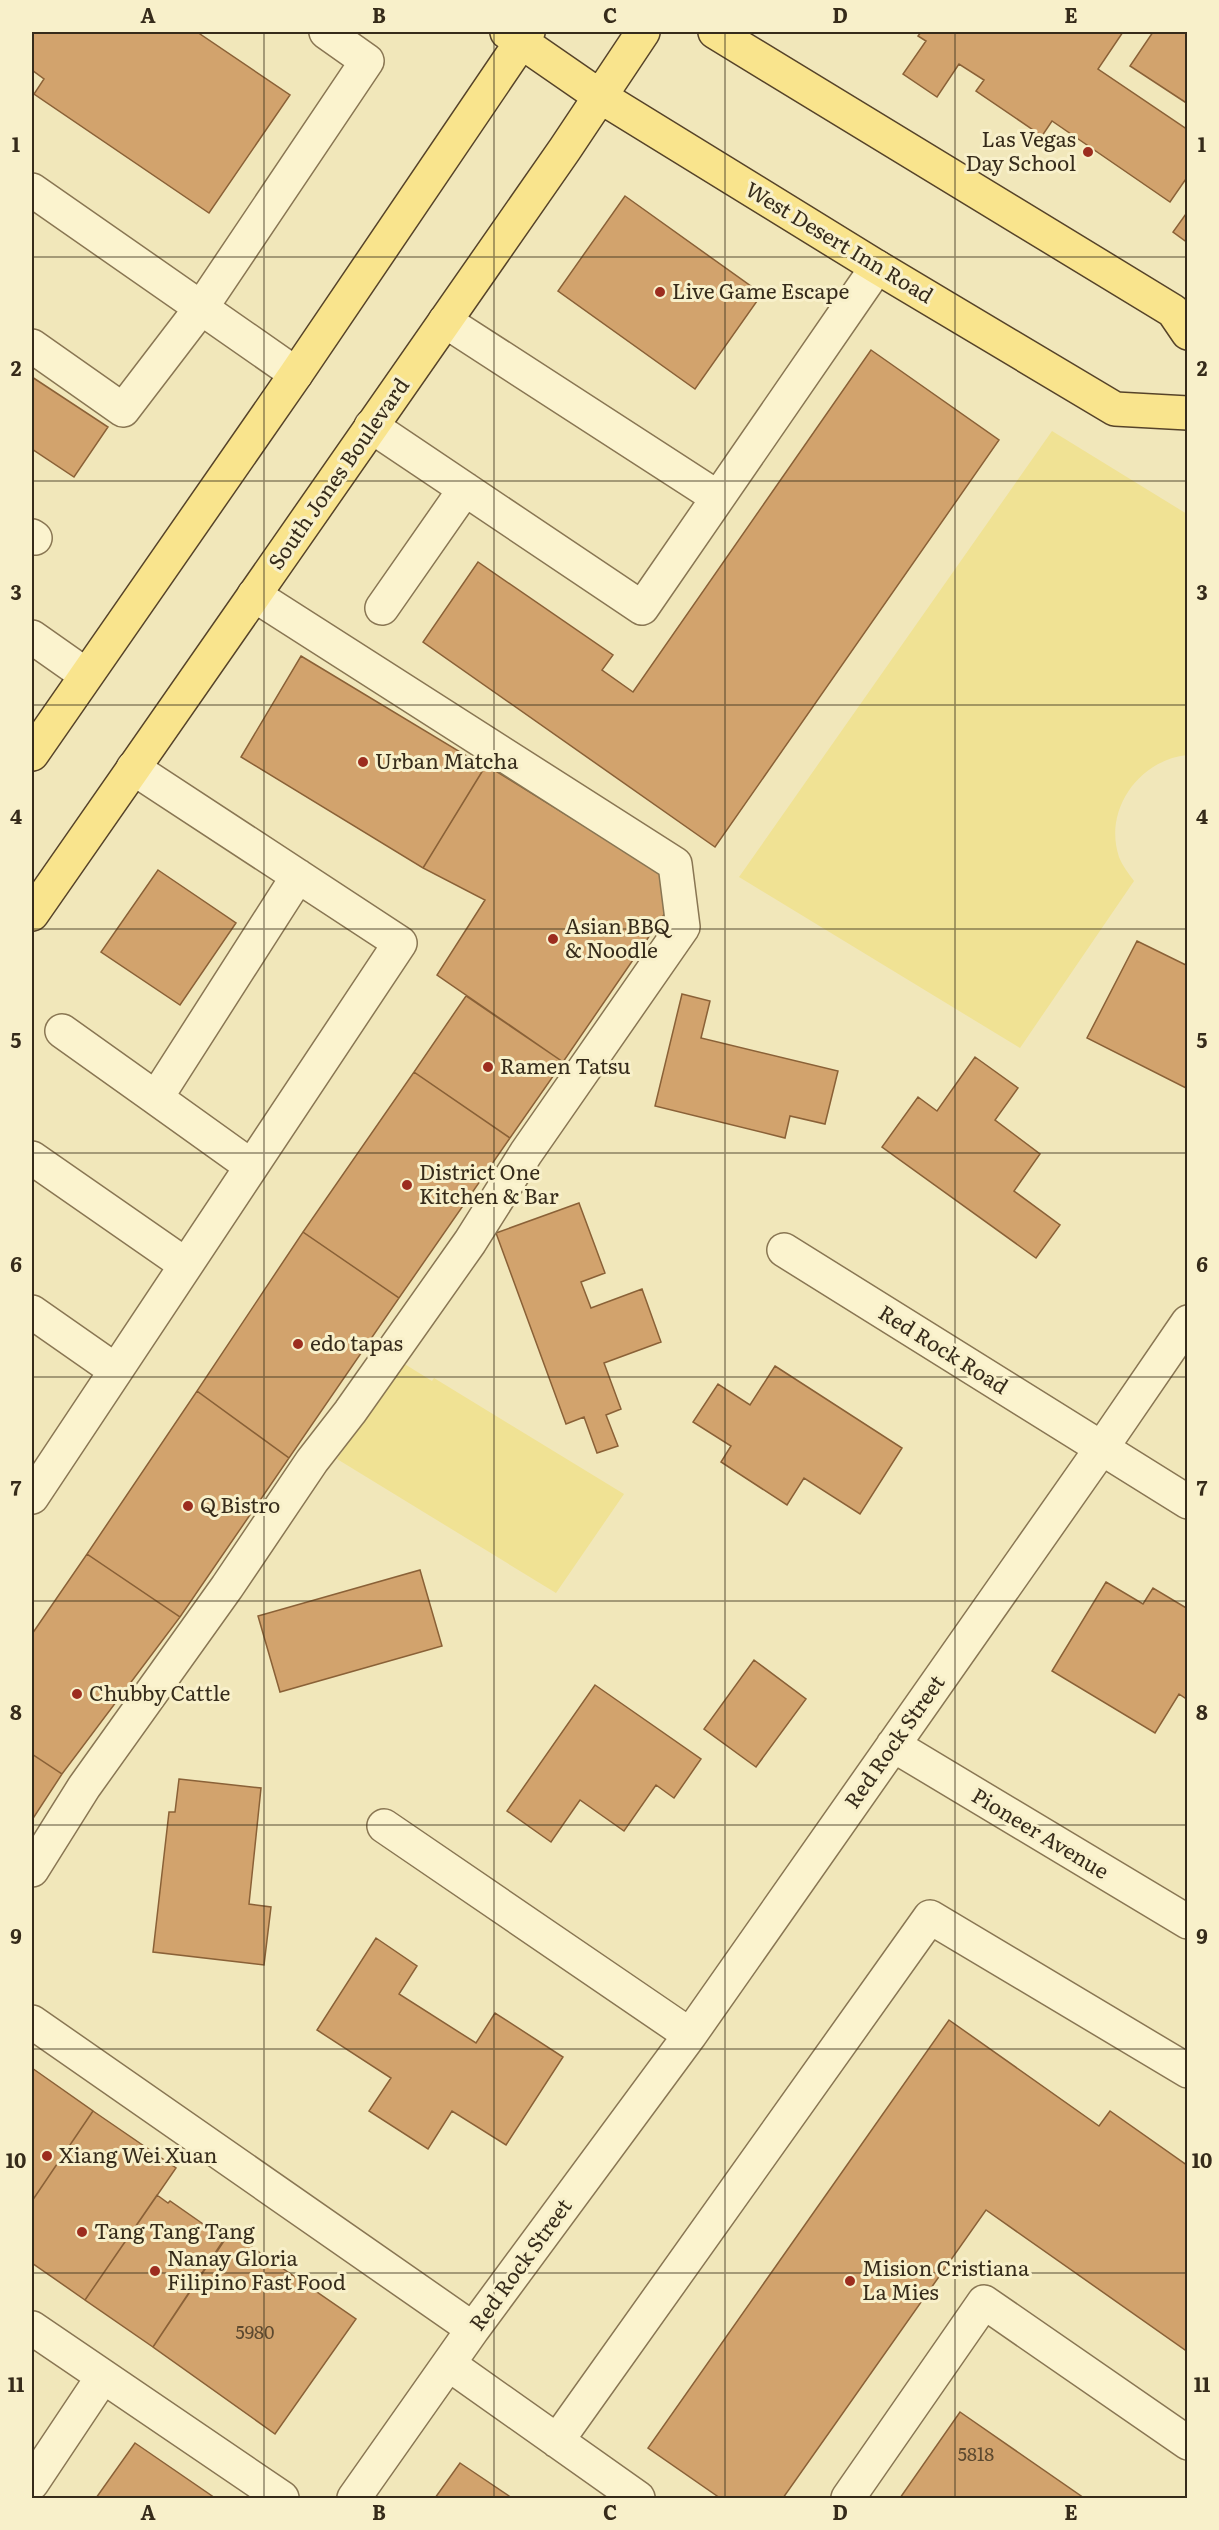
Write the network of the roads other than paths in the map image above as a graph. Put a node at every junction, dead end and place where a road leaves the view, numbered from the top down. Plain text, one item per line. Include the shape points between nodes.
1 (326, 32) edge
2 (643, 32) edge
3 (715, 32) edge
4 (519, 35) edge
5 (601, 97) junction
6 (32, 190) edge
7 (877, 267) junction
8 (201, 308) junction
9 (445, 321) junction
10 (1188, 333) edge
11 (32, 346) edge
12 (296, 374) junction
13 (1188, 413) edge
14 (371, 426) junction
15 (465, 489) junction
16 (717, 497) junction
17 (254, 595) junction
18 (382, 608) dead end
19 (32, 637) edge
20 (86, 675) junction
21 (32, 754) edge
22 (134, 768) junction
23 (298, 876) junction
24 (32, 914) edge
25 (62, 1031) dead end
26 (156, 1098) junction
27 (32, 1158) edge
28 (251, 1166) junction
29 (784, 1250) dead end
30 (186, 1265) junction
31 (32, 1312) edge
32 (1188, 1322) edge
33 (115, 1370) junction
34 (1101, 1449) junction
35 (41, 1460) edge
36 (32, 1497) edge
37 (1188, 1502) edge
38 (893, 1745) junction
39 (384, 1826) dead end
40 (32, 1870) edge
41 (1188, 1922) edge
42 (32, 2022) edge
43 (690, 2035) junction
44 (1188, 2071) edge
45 (32, 2328) edge
46 (473, 2329) junction
47 (450, 2365) junction
48 (102, 2378) junction
49 (557, 2441) junction
50 (1188, 2443) edge
51 (32, 2483) edge
52 (282, 2499) edge
53 (354, 2499) edge
54 (638, 2499) edge
55 (848, 2499) edge

1 - 8 street via 367,61
2 - 5 main road, South Jones Boulevard
3 - 10 main road via 1173,311
4 - 5 main road, West Desert Inn Road
4 - 12 main road
5 - 7 main road, West Desert Inn Road
5 - 9 main road, South Jones Boulevard
6 - 8 street
7 - 13 main road, West Desert Inn Road via 1115,409
7 - 16 street
8 - 11 street via 123,410
8 - 12 street
9 - 14 main road, South Jones Boulevard
9 - 16 street
12 - 20 main road
14 - 15 street
14 - 17 main road, South Jones Boulevard
15 - 16 street via 642,608
15 - 18 street
17 - 22 main road, South Jones Boulevard
17 - 40 street via 675,864 683,927 526,1153 470,1242 84,1787
19 - 20 street
20 - 21 main road
22 - 23 street
22 - 24 main road, South Jones Boulevard
23 - 26 street
23 - 28 street via 399,943
25 - 26 street
26 - 28 street
27 - 30 street
28 - 30 street
29 - 34 street, Red Rock Road
30 - 33 street
31 - 33 street
32 - 34 street, Red Rock Street
33 - 35 street
34 - 37 street
34 - 38 street, Red Rock Street
35 - 36 street
38 - 41 street, Pioneer Avenue
38 - 43 street, Red Rock Street
39 - 43 street
42 - 46 street
43 - 46 street, Red Rock Street
44 - 49 street via 930,1917
45 - 48 street
46 - 47 street, Red Rock Street
47 - 49 street
47 - 53 street, Red Rock Street
48 - 51 street
48 - 52 street
49 - 54 street
50 - 55 street via 984,2302

